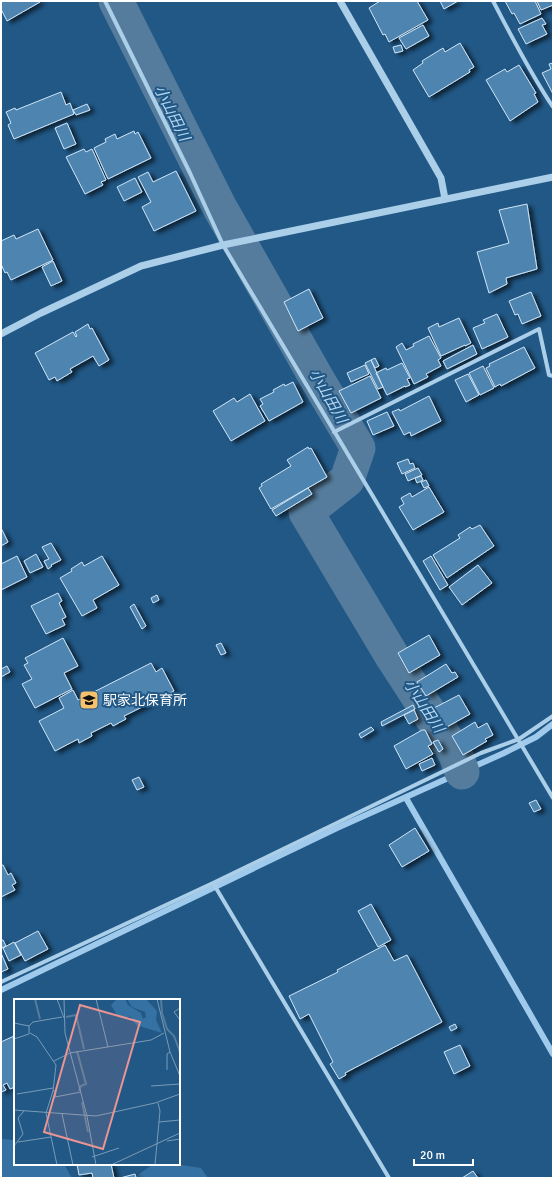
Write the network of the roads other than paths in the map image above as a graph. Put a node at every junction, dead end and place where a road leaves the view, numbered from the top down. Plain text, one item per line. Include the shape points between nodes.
1 (105, 1) edge
2 (340, 1) edge
3 (493, 1) edge
4 (553, 107) edge
5 (553, 177) edge
6 (445, 199) junction
7 (223, 245) junction
8 (1, 334) edge
9 (553, 376) edge
10 (334, 432) junction
11 (553, 716) edge
12 (519, 739) junction
13 (553, 798) edge
14 (213, 883) junction
15 (1, 982) edge
16 (388, 1178) edge

1 - 7 street
2 - 6 street via 441,178
3 - 4 street
5 - 6 street
6 - 7 street
7 - 8 street via 141,266
7 - 10 street
9 - 10 street via 549,375 540,329
10 - 12 street
11 - 12 street
12 - 13 street
12 - 14 street via 481,753 379,801
14 - 15 street
14 - 16 street

